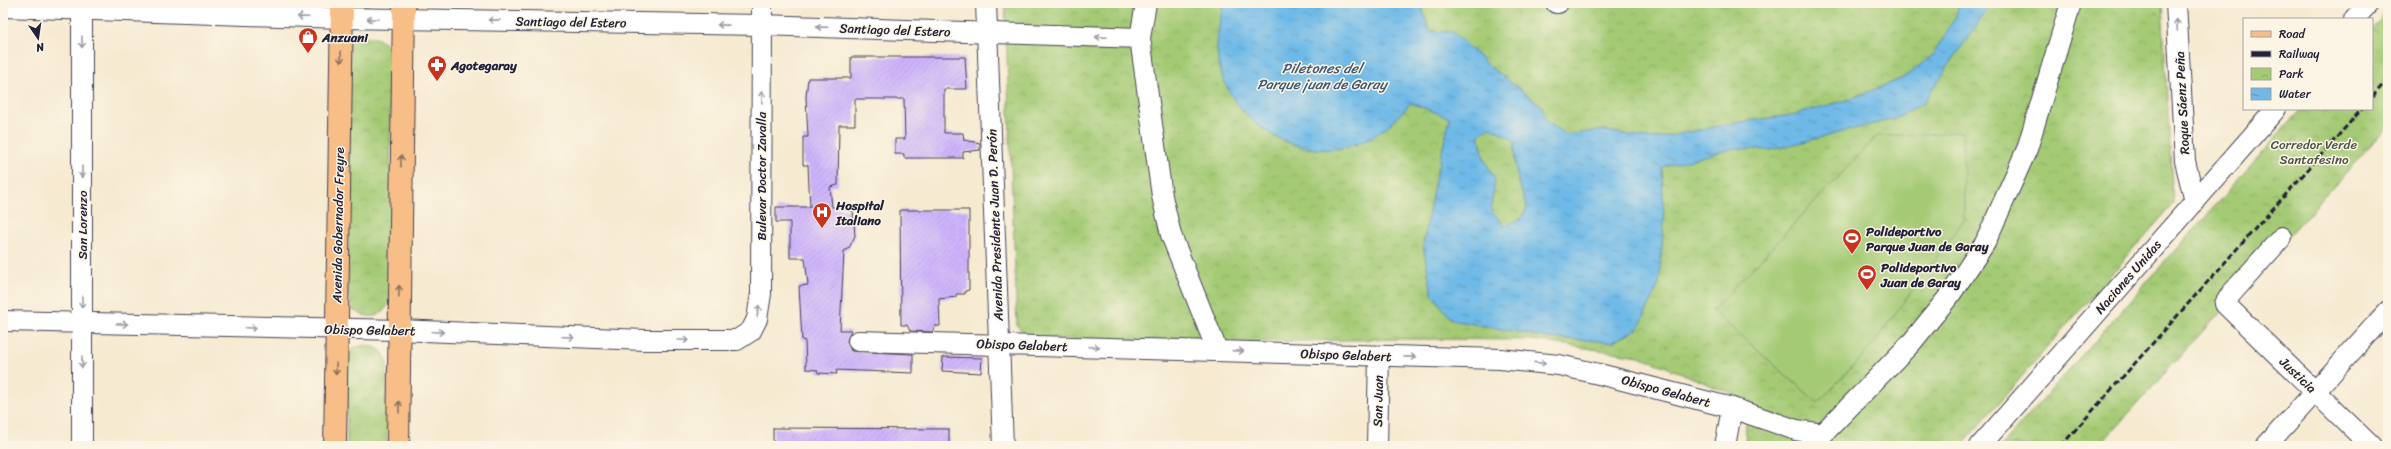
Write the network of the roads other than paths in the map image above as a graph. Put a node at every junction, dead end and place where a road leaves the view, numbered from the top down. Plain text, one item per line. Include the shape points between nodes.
1 (762, 3) edge
2 (986, 3) edge
3 (1146, 3) edge
4 (2071, 3) edge
5 (2176, 3) edge
6 (2369, 3) edge
7 (82, 6) edge
8 (3, 7) edge
9 (342, 11) edge
10 (403, 11) edge
11 (2355, 18) edge
12 (762, 25) junction
13 (987, 34) junction
14 (1140, 38) junction
15 (2275, 110) edge
16 (2196, 202) junction
17 (2282, 237) dead end
18 (2388, 310) edge
19 (3, 321) edge
20 (83, 323) junction
21 (337, 330) junction
22 (399, 330) junction
23 (737, 340) joint
24 (858, 341) dead end
25 (999, 344) junction
26 (1217, 350) junction
27 (1379, 356) junction
28 (2316, 392) junction
29 (1732, 408) junction
30 (82, 446) edge
31 (335, 446) edge
32 (398, 446) edge
33 (1003, 446) edge
34 (1377, 446) edge
35 (1725, 446) edge
36 (1980, 446) edge
37 (2266, 446) edge
38 (2370, 446) edge

1 - 12 street, Bulevar Doctor Zavalla
2 - 13 street, Avenida Presidente Juan D. Perón
3 - 14 street
4 - 29 street, Obispo Gelabert via 2027,149 1985,244 1950,295 1912,342 1823,434 1796,430
16 -> 5 street, Roque Sáenz Peña via 2185,162
6 - 11 street
7 - 8 street, Santiago del Estero
9 -> 7 street, Santiago del Estero
7 -> 20 street, San Lorenzo
10 -> 9 street, Santiago del Estero
9 -> 21 main road, Avenida Gobernador Freyre
12 -> 10 street, Santiago del Estero
22 -> 10 main road
13 -> 12 street, Santiago del Estero
23 -> 12 street, Bulevar Doctor Zavalla via 751,331 757,319 761,294
14 -> 13 street, Santiago del Estero
13 - 25 street, Avenida Presidente Juan D. Perón
14 - 26 street via 1156,164 1171,235
15 - 16 street, Naciones Unidas
16 - 36 street, Naciones Unidas
17 - 28 street, Justicia via 2225,304
18 - 28 street
19 - 20 street, Obispo Gelabert
20 -> 21 street, Obispo Gelabert
20 -> 30 street, San Lorenzo
21 - 22 street, Obispo Gelabert
21 -> 31 main road, Avenida Gobernador Freyre
22 -> 23 street, Obispo Gelabert via 644,340
32 -> 22 main road
24 - 25 street, Obispo Gelabert
25 -> 26 street, Obispo Gelabert
25 - 33 street, Avenida Presidente Juan D. Perón
26 -> 27 street, Obispo Gelabert
27 -> 29 street, Obispo Gelabert via 1500,359 1559,365
27 - 34 street, San Juan
28 - 37 street
28 - 38 street, Justicia
29 - 35 street

